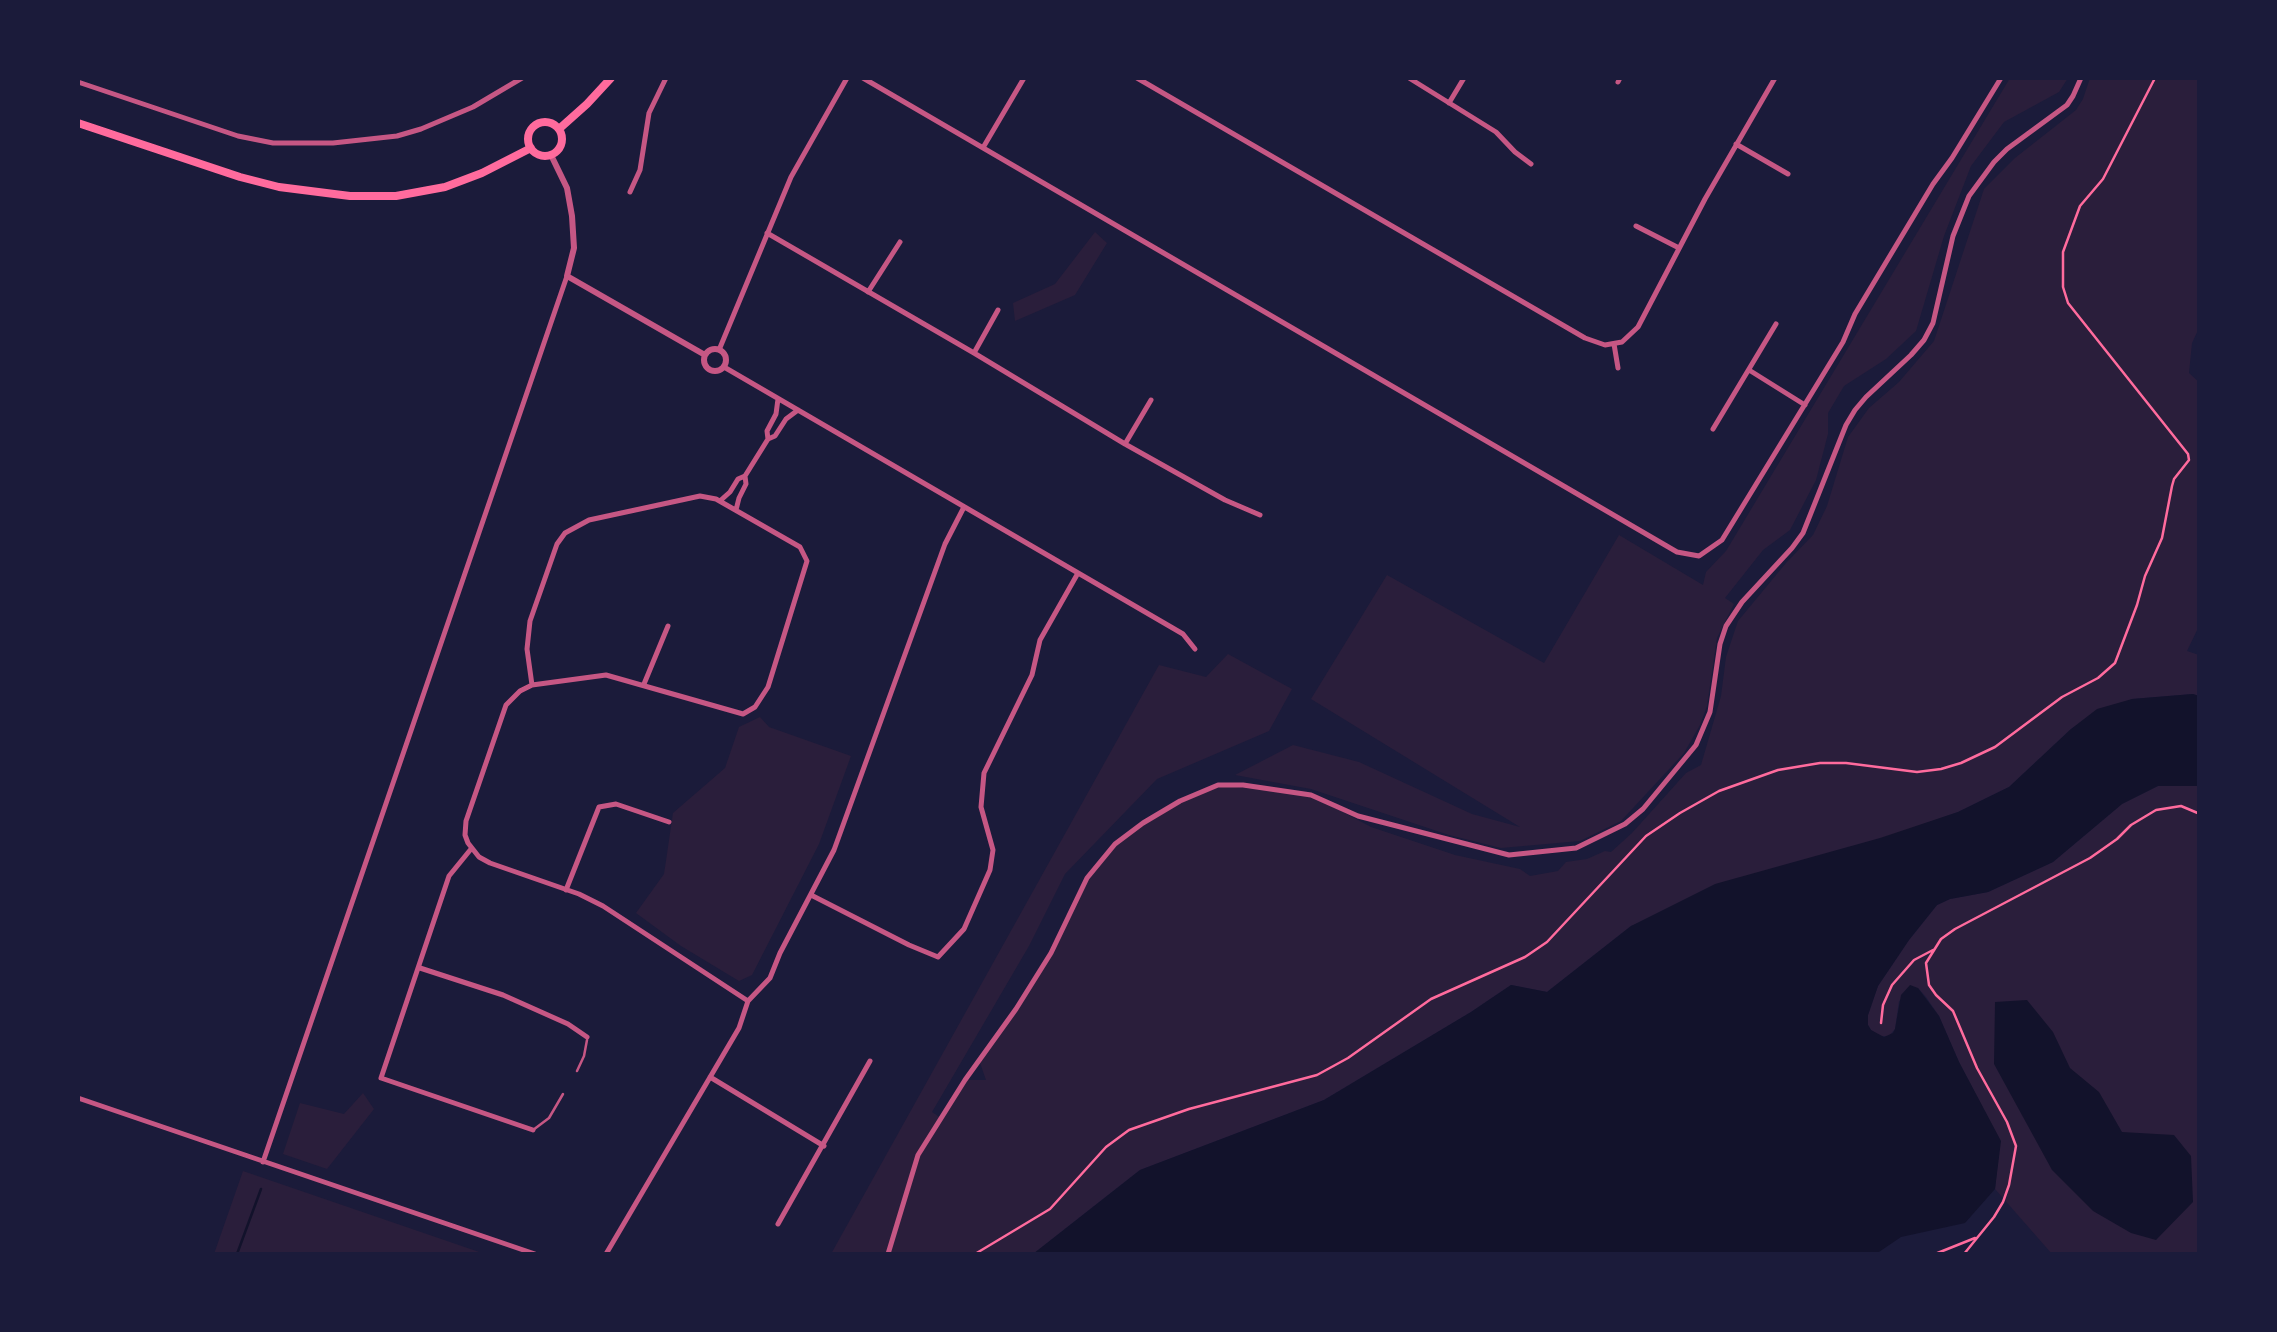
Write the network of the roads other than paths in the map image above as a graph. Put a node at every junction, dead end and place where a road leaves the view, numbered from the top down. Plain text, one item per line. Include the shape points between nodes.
1 (522, 78) edge
2 (610, 78) edge
3 (666, 78) edge
4 (847, 78) edge
5 (863, 78) edge
6 (1024, 78) edge
7 (1136, 78) edge
8 (1409, 78) edge
9 (1464, 78) edge
10 (1775, 78) edge
11 (2000, 78) edge
12 (2081, 78) edge
13 (78, 82) edge
14 (1449, 104) junction
15 (78, 123) edge
16 (559, 129) junction
17 (1736, 144) junction
18 (984, 146) junction
19 (530, 148) junction
20 (551, 155) junction
21 (1531, 164) dead end
22 (1788, 174) dead end
23 (630, 192) dead end
24 (1636, 226) dead end
25 (767, 233) junction
26 (900, 242) dead end
27 (1679, 248) junction
28 (567, 276) junction
29 (868, 292) junction
30 (998, 310) dead end
31 (1776, 324) dead end
32 (1614, 344) junction
33 (720, 350) junction
34 (974, 353) junction
35 (705, 355) junction
36 (724, 367) junction
37 (1618, 368) dead end
38 (1749, 370) junction
39 (778, 399) junction
40 (1152, 400) dead end
41 (1804, 405) junction
42 (798, 410) junction
43 (1713, 428) dead end
44 (768, 438) junction
45 (1125, 444) junction
46 (745, 476) junction
47 (720, 500) junction
48 (964, 507) junction
49 (736, 510) junction
50 (1260, 515) dead end
51 (1078, 573) junction
52 (668, 626) dead end
53 (1195, 649) dead end
54 (532, 684) junction
55 (644, 684) junction
56 (670, 822) dead end
57 (471, 848) junction
58 (566, 890) junction
59 (811, 895) junction
60 (418, 967) junction
61 (748, 1001) junction
62 (587, 1037) joint
63 (870, 1061) dead end
64 (577, 1071) dead end
65 (710, 1077) junction
66 (564, 1094) dead end
67 (78, 1098) edge
68 (533, 1130) joint
69 (824, 1146) junction
70 (263, 1162) junction
71 (778, 1224) dead end
72 (536, 1254) edge
73 (606, 1254) edge
74 (888, 1254) edge

1 - 13 street via 421,129 333,143 238,136
2 - 16 main road
3 - 23 street via 649,113
4 - 25 street
5 - 18 street
6 - 18 street
7 - 32 street via 1584,338
8 - 14 street
9 - 14 street
10 - 17 street
11 - 41 street
12 - 74 street via 2066,104 2007,149 1970,196 1924,340 1855,410 1803,533 1726,626 1710,712 1696,745 1643,809 1576,848 1509,855 1358,816 1311,795 1243,785 1218,784 1142,823 1087,878 1051,953 918,1155
14 - 21 street via 1496,132
15 - 19 main road via 253,180 350,196 445,187
16 - 19 main road via 538,123 528,137
16 - 20 main road via 561,144
17 - 22 street
17 - 27 street
18 - 41 street via 1678,552 1699,556 1722,540
19 - 20 main road
20 - 28 street via 572,216
24 - 27 street
25 - 29 street
25 - 33 street
26 - 29 street
27 - 32 street via 1638,327
28 - 35 street
28 - 70 street
29 - 34 street
30 - 34 street
31 - 38 street
32 - 37 street
33 - 35 street
33 - 36 street
34 - 45 street
35 - 36 street via 710,370
36 - 39 street
38 - 41 street
38 - 43 street
39 - 42 street
39 - 44 street
40 - 45 street
42 - 44 street
42 - 48 street
44 - 46 street
45 - 50 street
46 - 47 street
46 - 49 street
47 - 49 street
47 - 54 street via 700,496 589,520 565,533 530,622
48 - 51 street
48 - 59 street
49 - 55 street via 800,547 807,561 768,687 743,714
51 - 53 street via 1183,634
51 - 59 street via 1040,640 1032,675 984,772 981,807 993,850 964,929 938,957
52 - 55 street
54 - 55 street via 606,675
54 - 57 street via 506,706 466,820
56 - 58 street via 616,804 599,806
57 - 58 street via 490,863
57 - 60 street via 449,876
58 - 61 street via 603,906
59 - 61 street via 770,978
60 - 62 street via 503,994
60 - 68 street via 380,1078
61 - 65 street
62 - 64 lane
63 - 69 street
65 - 69 street
65 - 73 street
66 - 68 lane
67 - 70 street
69 - 71 street
70 - 72 street

